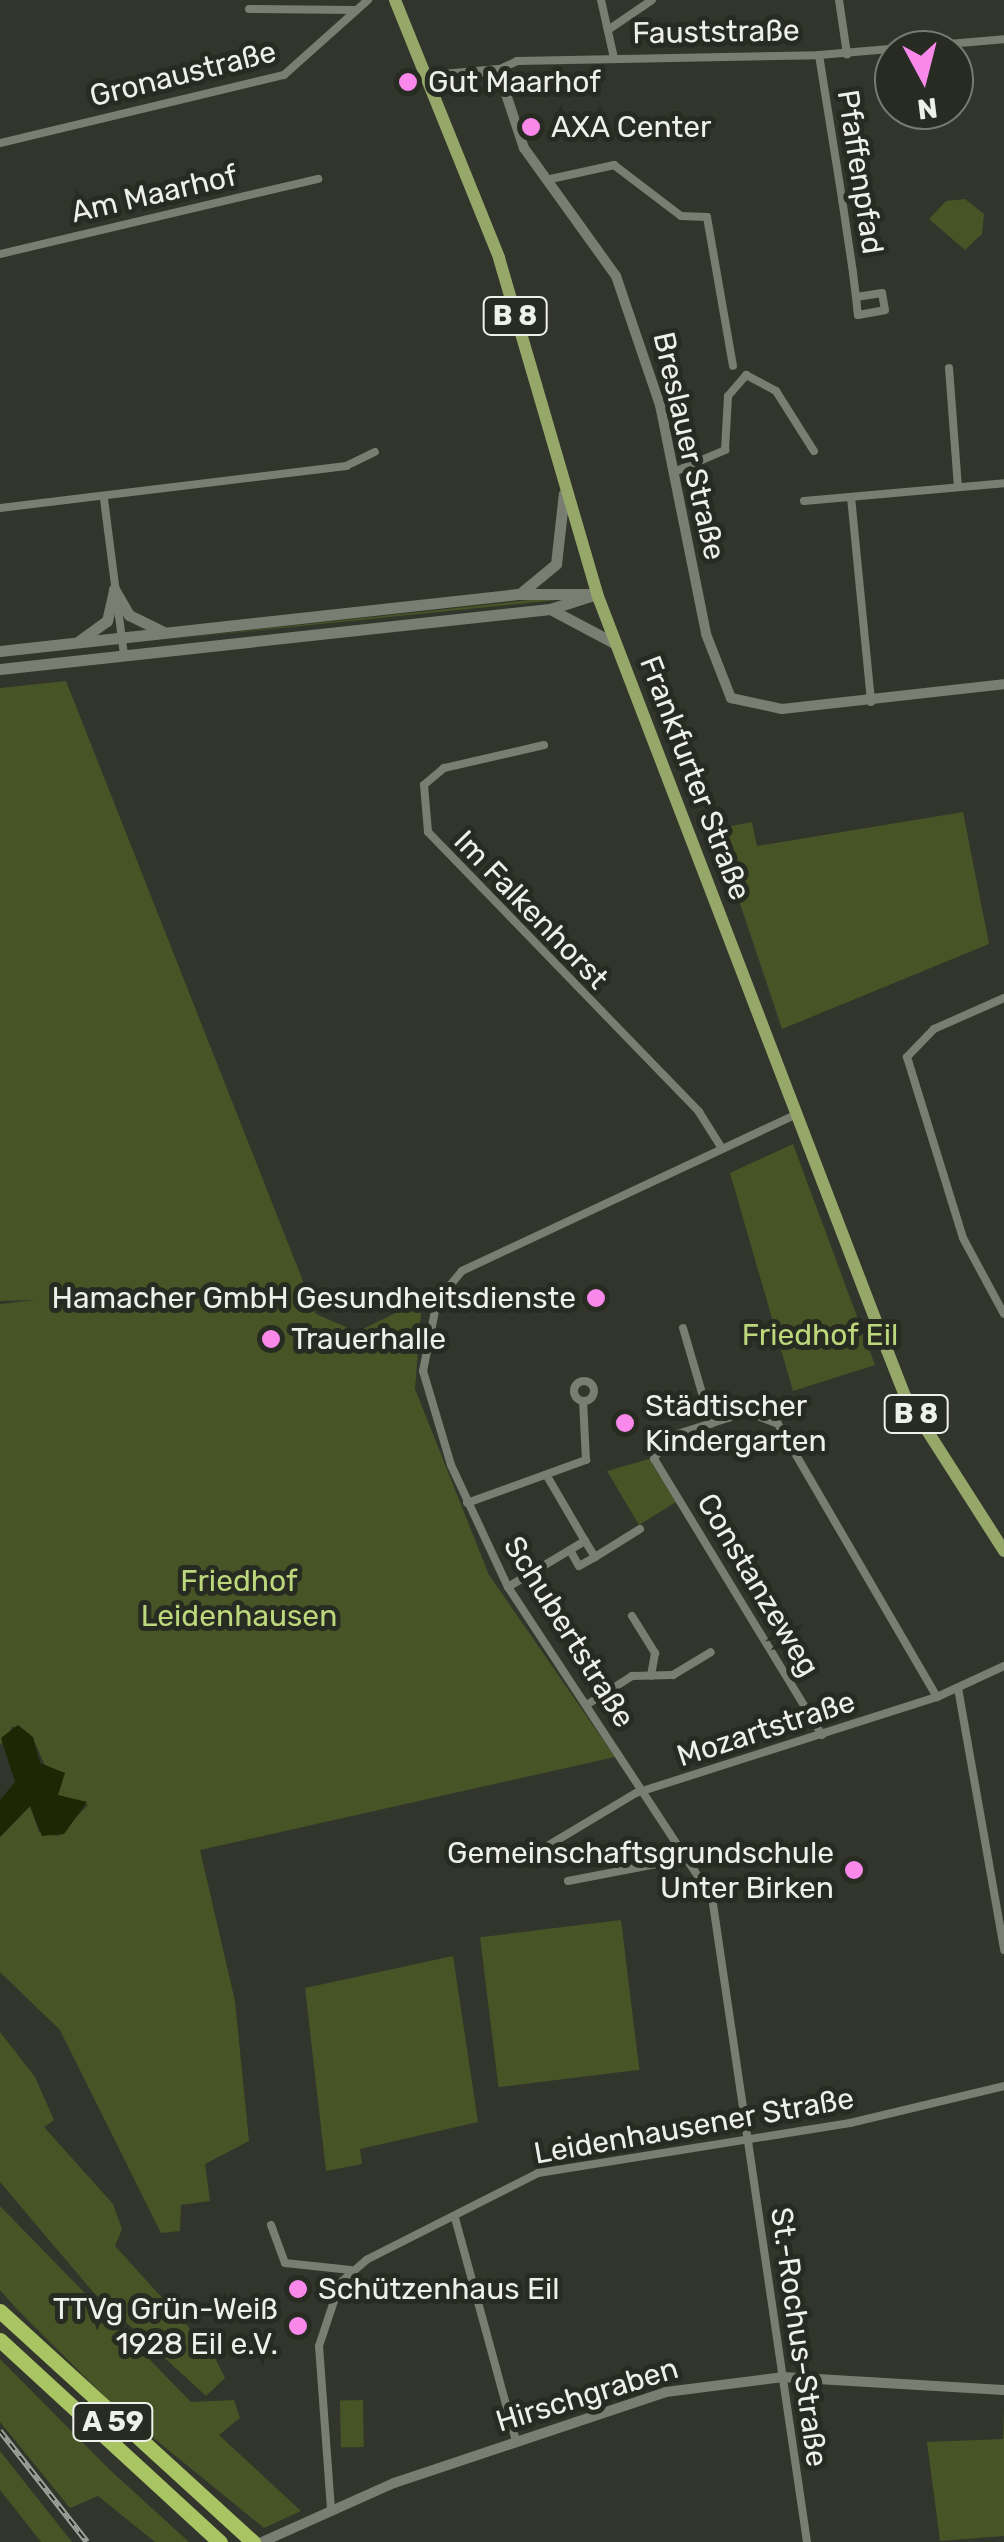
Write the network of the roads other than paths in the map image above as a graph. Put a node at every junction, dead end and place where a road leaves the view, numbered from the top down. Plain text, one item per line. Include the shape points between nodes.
1 (368, 0) edge
2 (395, 0) edge
3 (602, 0) edge
4 (652, 0) edge
5 (839, 0) edge
6 (249, 8) dead end
7 (356, 10) junction
8 (608, 30) junction
9 (1004, 39) edge
10 (848, 54) junction
11 (819, 55) junction
12 (614, 58) junction
13 (498, 70) junction
14 (432, 76) junction
15 (0, 142) edge
16 (318, 179) dead end
17 (546, 180) junction
18 (0, 254) edge
19 (856, 297) dead end
20 (733, 366) dead end
21 (949, 368) dead end
22 (814, 451) dead end
23 (374, 452) dead end
24 (674, 472) junction
25 (1004, 483) edge
26 (958, 488) junction
27 (564, 493) junction
28 (851, 497) junction
29 (104, 498) junction
30 (804, 502) dead end
31 (0, 508) edge
32 (114, 589) junction
33 (518, 594) junction
34 (597, 594) junction
35 (550, 609) junction
36 (168, 633) junction
37 (122, 638) junction
38 (76, 643) junction
39 (616, 644) junction
40 (0, 651) edge
41 (124, 656) junction
42 (0, 669) edge
43 (1004, 684) edge
44 (871, 702) junction
45 (544, 745) dead end
46 (1004, 998) edge
47 (797, 1114) junction
48 (720, 1148) junction
49 (1004, 1314) edge
50 (682, 1328) dead end
51 (583, 1401) dead end
52 (711, 1424) junction
53 (547, 1476) junction
54 (467, 1504) junction
55 (640, 1529) dead end
56 (585, 1541) junction
57 (570, 1550) junction
58 (1004, 1551) edge
59 (595, 1556) junction
60 (508, 1587) junction
61 (632, 1616) dead end
62 (711, 1652) dead end
63 (1004, 1666) edge
64 (652, 1676) junction
65 (958, 1688) junction
66 (937, 1697) junction
67 (588, 1704) junction
68 (822, 1734) junction
69 (645, 1790) junction
70 (549, 1845) dead end
71 (693, 1857) junction
72 (568, 1881) dead end
73 (1004, 1950) edge
74 (1004, 2086) edge
75 (746, 2138) junction
76 (455, 2218) junction
77 (271, 2225) dead end
78 (350, 2270) junction
79 (0, 2311) edge
80 (0, 2340) edge
81 (783, 2376) junction
82 (1004, 2390) edge
83 (516, 2441) junction
84 (331, 2509) junction
85 (217, 2542) edge
86 (253, 2542) edge
87 (262, 2542) edge
88 (807, 2542) edge

1 - 7 street, Gronaustraße
2 - 14 main road, Frankfurter Straße / B 8
3 - 8 street
4 - 8 street
5 - 10 street
6 - 7 street, Gronaustraße
7 - 15 street, Gronaustraße via 284,74
8 - 12 street
9 - 10 street, Fauststraße
10 - 11 street, Fauststraße
11 - 12 street, Fauststraße
11 - 19 street, Pfaffenpfad
12 - 13 street, Fauststraße via 517,61
13 - 14 street, Fauststraße
13 - 17 street, Breslauer Straße via 524,148
14 - 27 main road, Frankfurter Straße / B 8 via 499,258
16 - 18 street, Am Maarhof
17 - 20 street via 614,165 681,216 707,216
17 - 24 street, Breslauer Straße via 629,304
21 - 26 street
22 - 24 street via 776,391 746,376 728,396 726,450
23 - 29 street via 346,466
24 - 44 street, Breslauer Straße via 724,688 766,710
25 - 26 street
26 - 28 street
27 - 33 main road via 556,564
27 - 34 main road, Frankfurter Straße / B 8
28 - 30 street
28 - 44 street
29 - 31 street
29 - 32 street
32 - 36 main road via 129,615
32 - 37 street
32 - 38 main road via 106,621
33 - 34 main road
33 - 36 main road
34 - 35 main road
34 - 39 main road, Frankfurter Straße / B 8
35 - 39 main road
35 - 41 main road
36 - 37 main road
37 - 38 main road
37 - 41 street
38 - 40 main road
39 - 47 main road, Frankfurter Straße / B 8
41 - 42 main road
43 - 44 street
45 - 48 street, Im Falkenhorst via 444,768 424,786 428,832 700,1112
46 - 49 street via 934,1029 907,1057 963,1238
47 - 48 street, Schubertstraße
47 - 58 main road, Frankfurter Straße / B 8 via 906,1396
48 - 54 street, Schubertstraße via 502,1246 462,1271 437,1301 423,1370
50 - 52 street
51 - 53 street via 586,1460
52 - 66 street via 755,1412 778,1424
52 - 68 street, Constanzeweg via 668,1437 654,1459
53 - 54 street
53 - 56 street
54 - 60 street, Schubertstraße
55 - 59 street
56 - 57 street
56 - 59 street
57 - 59 street via 579,1566
57 - 60 street
60 - 67 street, Schubertstraße
61 - 64 street via 655,1653
62 - 64 street via 674,1675
63 - 65 street, Mozartstraße
64 - 67 street via 632,1676
65 - 66 street, Mozartstraße
65 - 73 street
66 - 68 street, Mozartstraße
67 - 69 street, Schubertstraße
68 - 69 street, Mozartstraße
69 - 70 street, Mozartstraße
69 - 71 street, Schubertstraße
71 - 72 street
71 - 75 street, Schubertstraße via 721,1935
74 - 75 street, Leidenhausener Straße
75 - 76 street, Leidenhausener Straße via 538,2172
75 - 81 street, St.-Rochus-Straße
76 - 78 street, Leidenhausener Straße
76 - 83 street
77 - 78 street via 285,2263
78 - 84 street via 318,2346
79 - 86 highway, A 59
80 - 85 highway, A 59
81 - 82 street, Hirschgraben
81 - 83 street, Hirschgraben via 666,2392
81 - 88 street, St.-Rochus-Straße
83 - 84 street, Hirschgraben
84 - 87 street, Hirschgraben

